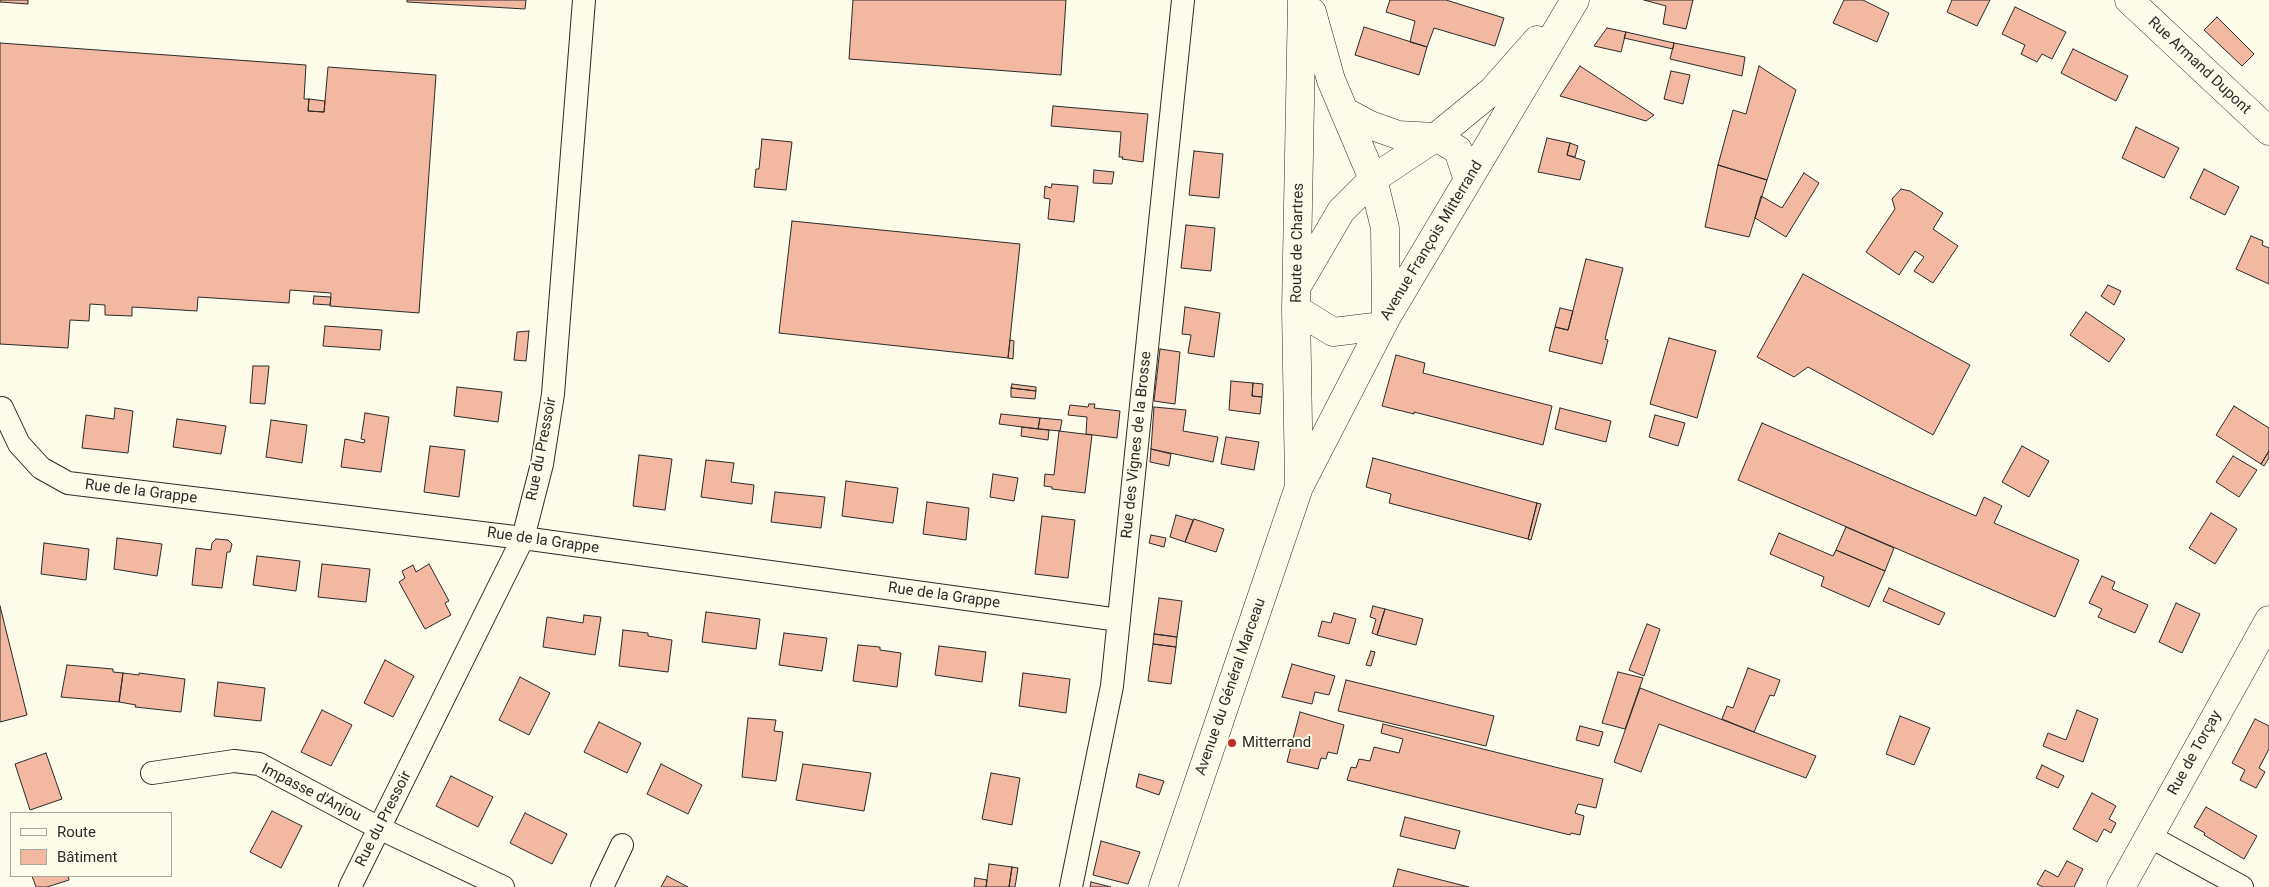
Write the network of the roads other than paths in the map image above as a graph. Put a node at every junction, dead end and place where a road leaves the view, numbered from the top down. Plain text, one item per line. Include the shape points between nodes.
1 (584, 0) edge
2 (1183, 0) edge
3 (1302, 0) edge
4 (1309, 0) edge
5 (1574, 0) edge
6 (2128, 0) edge
7 (1344, 110) junction
8 (2269, 132) edge
9 (1436, 137) junction
10 (1373, 179) junction
11 (1468, 180) junction
12 (1296, 299) junction
13 (1384, 322) junction
14 (2, 408) dead end
15 (1299, 486) junction
16 (523, 538) junction
17 (1120, 620) junction
18 (2269, 620) edge
19 (152, 774) dead end
20 (379, 828) junction
21 (2149, 836) junction
22 (622, 844) dead end
23 (350, 887) edge
24 (503, 887) edge
25 (602, 887) edge
26 (1071, 887) edge
27 (1163, 887) edge
28 (2121, 887) edge
29 (2242, 887) edge

1 - 16 street, Rue du Pressoir via 552,394 542,464
2 - 17 street, Rue des Vignes de la Brosse
3 - 12 main road, Route de Chartres
4 - 7 main road via 1322,55
5 - 9 main road via 1492,91
5 - 11 main road, Avenue François Mitterrand
6 - 8 main road, Rue Armand Dupont
7 - 9 main road via 1370,125 1398,135
7 - 10 main road
9 - 10 main road
9 - 11 main road via 1458,150
10 - 12 main road via 1341,211 1308,265
10 - 13 main road via 1385,228
11 - 13 main road, Avenue François Mitterrand
12 - 13 main road via 1333,332
12 - 15 main road, Route de Chartres
13 - 15 main road, Avenue François Mitterrand
14 - 16 street, Rue de la Grappe via 19,444 40,468 68,483
15 - 27 main road, Avenue du Général Marceau
16 - 17 street, Rue de la Grappe
16 - 20 street, Rue du Pressoir
17 - 26 street, Rue des Vignes de la Brosse via 1112,686
18 - 21 main road, Rue de Torçay
19 - 20 street, Impasse d'Anjou via 234,762 259,764
20 - 23 street, Rue du Pressoir
20 - 24 street, Impasse d'Anjou
21 - 28 main road, Rue de Torçay
21 - 29 street
22 - 25 street

